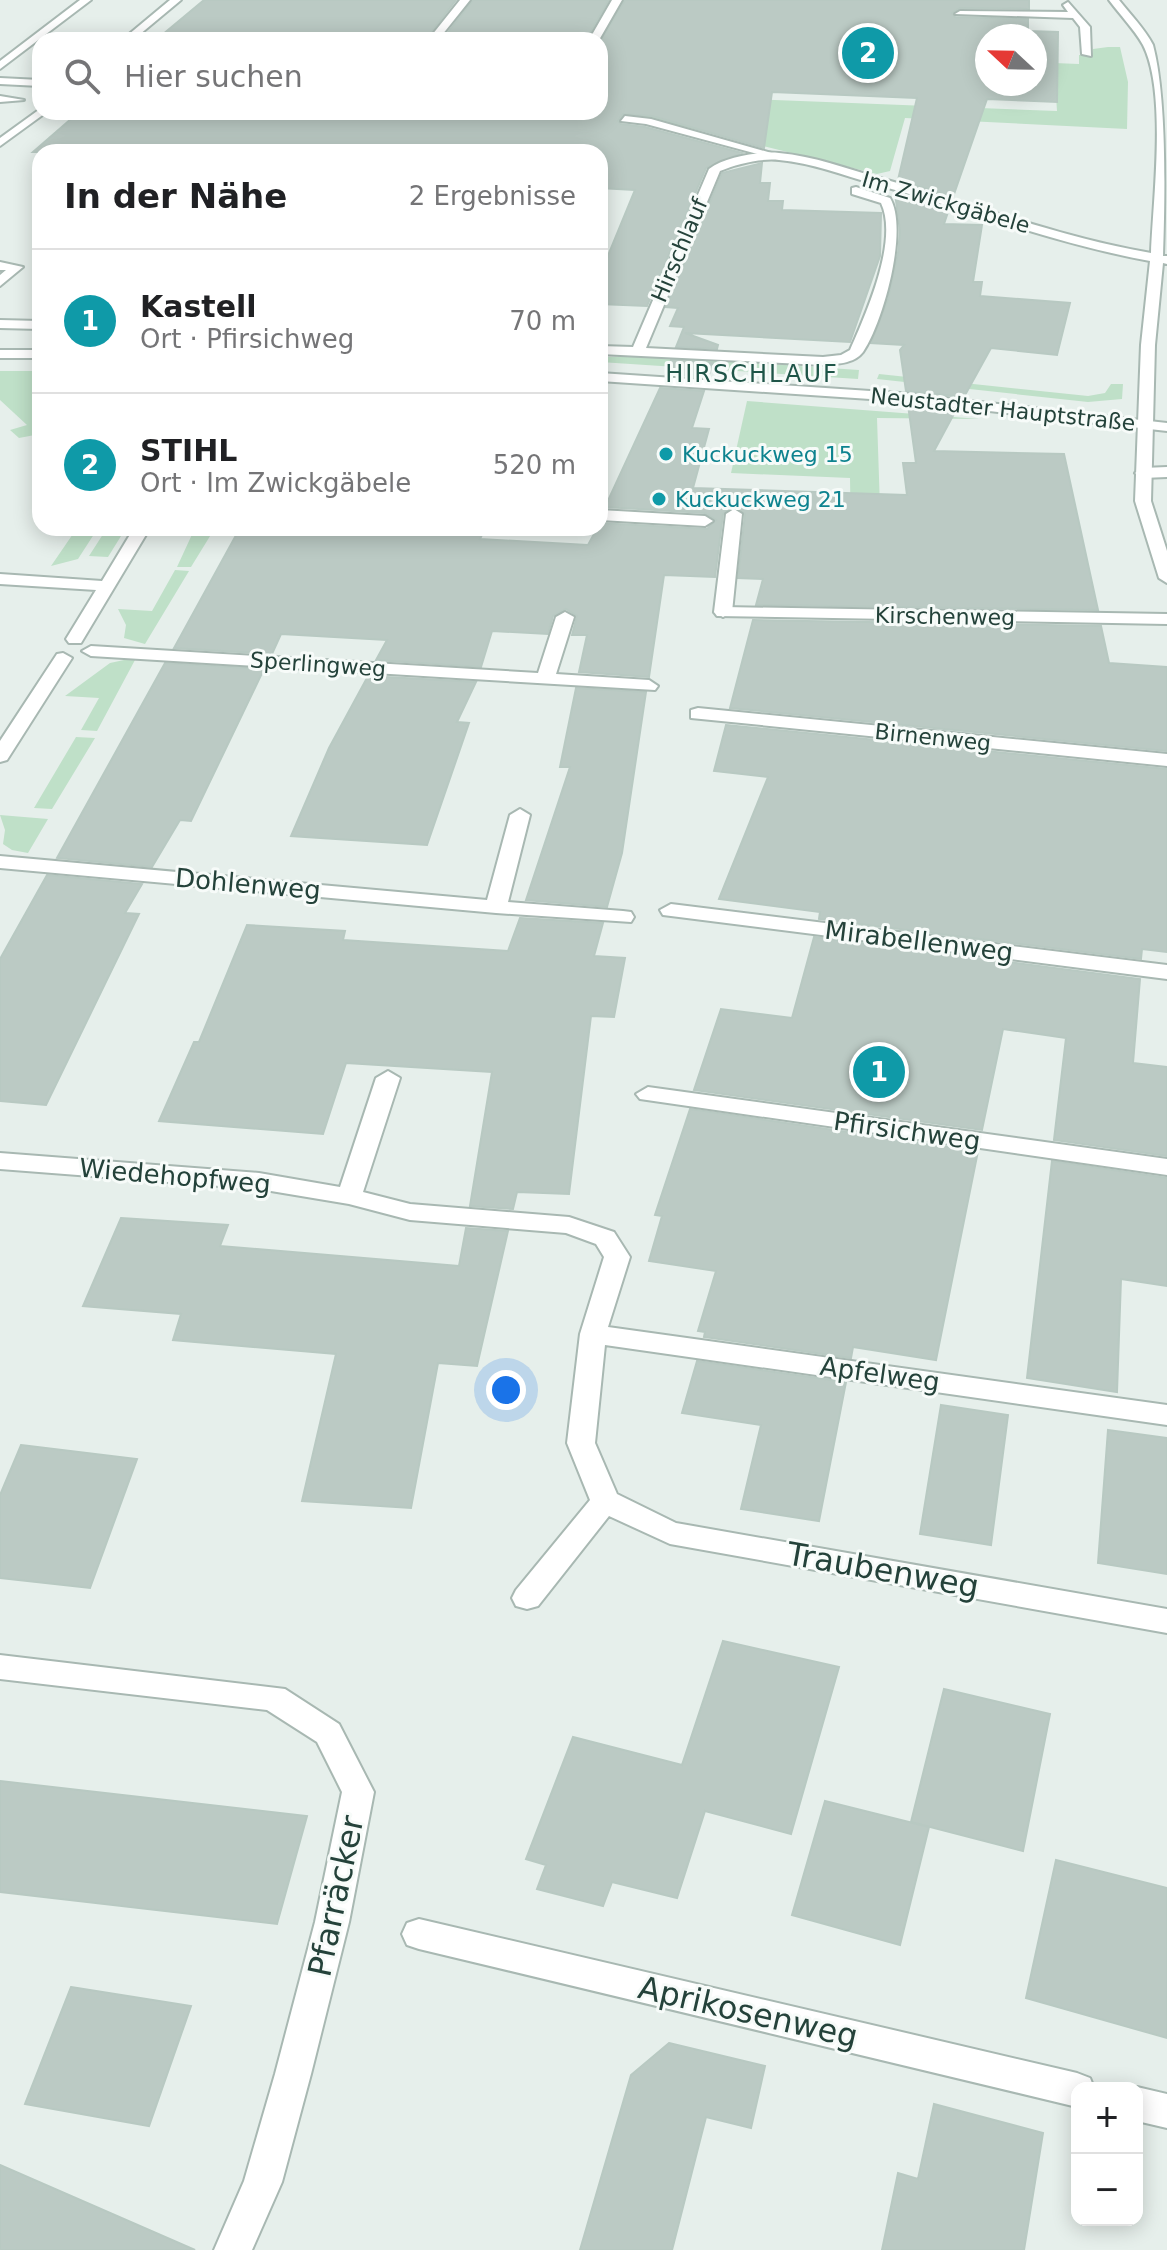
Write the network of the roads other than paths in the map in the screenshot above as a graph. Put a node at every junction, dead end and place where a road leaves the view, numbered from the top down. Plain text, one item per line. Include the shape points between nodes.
1 (86, 0) edge
2 (176, 0) edge
3 (465, 0) edge
4 (617, 0) edge
5 (1064, 0) edge
6 (1114, 0) edge
7 (960, 14) dead end
8 (1076, 15) junction
9 (44, 32) edge
10 (137, 32) edge
11 (439, 32) edge
12 (599, 32) edge
13 (32, 41) edge
14 (1087, 54) dead end
15 (0, 66) edge
16 (0, 81) edge
17 (32, 83) edge
18 (0, 99) edge
19 (19, 100) dead end
20 (32, 115) edge
21 (32, 117) edge
22 (9, 118) dead end
23 (625, 119) dead end
24 (0, 143) edge
25 (776, 156) junction
26 (733, 162) junction
27 (812, 179) dead end
28 (841, 187) dead end
29 (1162, 259) edge
30 (0, 266) edge
31 (0, 282) edge
32 (0, 324) edge
33 (32, 325) edge
34 (608, 350) edge
35 (638, 351) junction
36 (3, 353) edge
37 (32, 354) edge
38 (608, 378) edge
39 (1148, 424) junction
40 (1167, 427) edge
41 (1167, 472) edge
42 (1143, 473) junction
43 (734, 514) dead end
44 (608, 515) edge
45 (705, 521) dead end
46 (137, 536) edge
47 (1167, 578) edge
48 (0, 579) edge
49 (107, 586) junction
50 (565, 617) dead end
51 (1167, 619) edge
52 (75, 639) junction
53 (91, 651) junction
54 (63, 658) junction
55 (545, 679) junction
56 (649, 686) dead end
57 (698, 714) dead end
58 (0, 756) edge
59 (1167, 760) edge
60 (520, 815) dead end
61 (0, 862) edge
62 (496, 907) junction
63 (671, 910) dead end
64 (623, 917) dead end
65 (1167, 972) edge
66 (388, 1078) dead end
67 (648, 1094) dead end
68 (0, 1161) edge
69 (1167, 1167) edge
70 (349, 1196) junction
71 (593, 1334) junction
72 (1167, 1415) edge
73 (605, 1501) junction
74 (527, 1598) dead end
75 (1167, 1621) edge
76 (0, 1667) edge
77 (419, 1934) dead end
78 (1071, 2089) edge
79 (1143, 2105) edge
80 (1167, 2111) edge
81 (233, 2250) edge

1 - 9 street
2 - 10 street
3 - 11 street
4 - 12 street
5 - 8 street
6 - 29 street via 1148,45 1159,79
7 - 8 street
8 - 14 street via 1085,27
13 - 15 street
16 - 17 street
18 - 19 street
20 - 22 street
21 - 24 street
23 - 25 street
25 - 26 street, Im Zwickgäbele
25 - 29 street, Im Zwickgäbele via 965,205 1100,248
26 - 27 street
26 - 35 street, Hirschlauf via 715,169
28 - 35 street via 884,199 893,211 887,275 856,352 823,361
29 - 39 street via 1148,345
30 - 31 street via 17,267
32 - 33 street
34 - 35 street
36 - 37 street
38 - 39 street, Neustadter Hauptstraße via 900,397
39 - 40 street, Neustadter Hauptstraße
39 - 42 street
41 - 42 street
42 - 47 street via 1143,501
43 - 51 street, Kirschenweg via 723,612
44 - 45 street
46 - 49 street
48 - 49 street
49 - 52 street
50 - 55 street
52 - 53 street via 93,646
52 - 54 street via 51,647 51,654
53 - 54 street
53 - 55 street, Sperlingweg
54 - 58 street
55 - 56 street, Sperlingweg
57 - 59 street, Birnenweg
60 - 62 street
61 - 62 street, Dohlenweg
62 - 64 street, Dohlenweg
63 - 65 street, Mirabellenweg
66 - 70 street
67 - 69 street, Pfirsichweg
68 - 70 street, Wiedehopfweg via 259,1181
70 - 71 street, Wiedehopfweg via 410,1212 569,1225 605,1238 617,1257
71 - 72 street, Apfelweg
71 - 73 street via 581,1443
73 - 74 street
73 - 75 street, Traubenweg via 670,1533
76 - 81 street, Pfarräcker via 274,1698 328,1733 358,1792 298,2059 263,2182
77 - 78 street, Aprikosenweg
79 - 80 street

